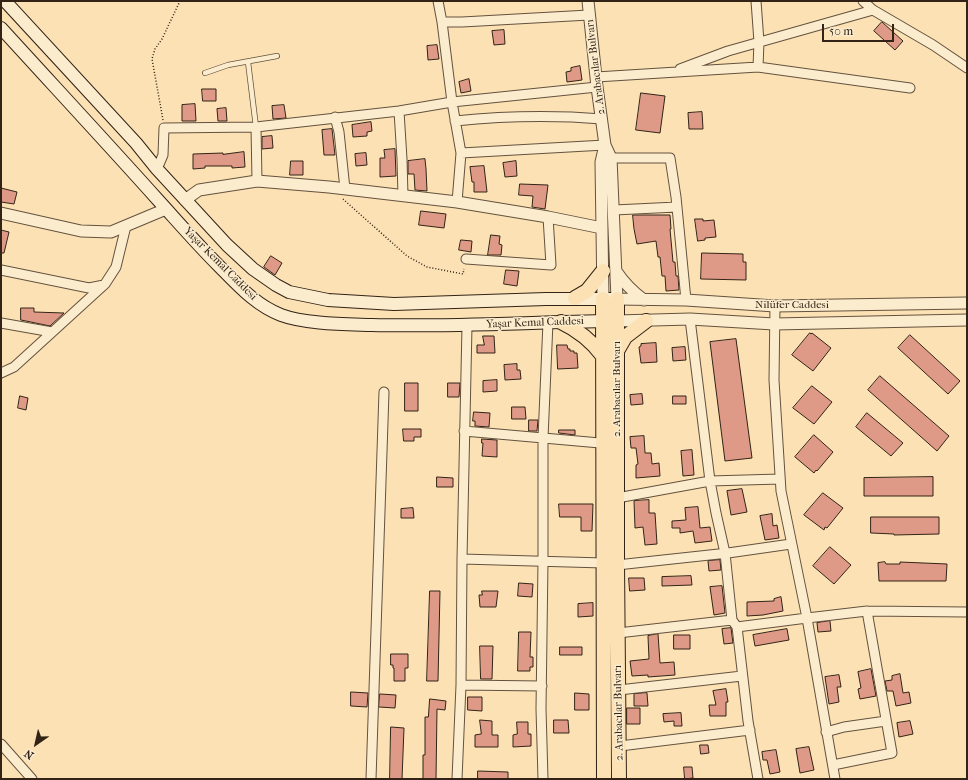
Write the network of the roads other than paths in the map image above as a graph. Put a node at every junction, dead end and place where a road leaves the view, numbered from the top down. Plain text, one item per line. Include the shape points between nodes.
1 (5, 1) edge
2 (438, 1) edge
3 (588, 1) edge
4 (756, 1) edge
5 (863, 1) edge
6 (873, 10) junction
7 (589, 15) junction
8 (442, 22) junction
9 (1, 28) edge
10 (759, 42) junction
11 (277, 56) dead end
12 (248, 62) junction
13 (758, 67) junction
14 (967, 68) edge
15 (669, 72) junction
16 (205, 73) dead end
17 (597, 82) junction
18 (910, 88) dead end
19 (452, 102) junction
20 (399, 111) junction
21 (335, 117) junction
22 (602, 119) junction
23 (455, 121) junction
24 (256, 127) junction
25 (605, 145) junction
26 (461, 153) junction
27 (611, 158) junction
28 (157, 169) junction
29 (257, 181) junction
30 (345, 189) junction
31 (403, 196) junction
32 (185, 200) junction
33 (457, 202) junction
34 (677, 206) junction
35 (166, 209) junction
36 (614, 210) junction
37 (1, 213) edge
38 (548, 217) junction
39 (126, 226) junction
40 (602, 228) junction
41 (466, 259) road end
42 (1, 270) edge
43 (609, 271) junction
44 (105, 284) junction
45 (576, 298) junction
46 (610, 299) junction
47 (644, 300) junction
48 (686, 300) junction
49 (967, 303) edge
50 (775, 306) junction
51 (690, 319) junction
52 (646, 320) junction
53 (967, 320) edge
54 (602, 321) junction
55 (617, 321) junction
56 (554, 322) junction
57 (1, 323) edge
58 (774, 324) junction
59 (467, 326) junction
60 (52, 332) junction
61 (617, 351) junction
62 (603, 356) junction
63 (1, 373) edge
64 (384, 392) dead end
65 (464, 430) junction
66 (543, 438) junction
67 (600, 443) dead end
68 (780, 479) junction
69 (710, 481) junction
70 (618, 498) junction
71 (791, 544) junction
72 (725, 553) junction
73 (462, 559) junction
74 (543, 561) junction
75 (611, 564) junction
76 (867, 611) junction
77 (967, 612) edge
78 (807, 618) junction
79 (734, 623) junction
80 (618, 633) junction
81 (742, 676) junction
82 (461, 685) junction
83 (542, 686) junction
84 (619, 690) junction
85 (886, 721) junction
86 (750, 730) junction
87 (826, 732) junction
88 (1, 744) edge
89 (620, 746) junction
90 (833, 765) junction
91 (32, 779) edge
92 (371, 779) edge
93 (457, 779) edge
94 (543, 779) edge
95 (604, 779) edge
96 (619, 779) edge
97 (758, 779) edge
98 (835, 779) edge

1 - 28 main road, Yaşar Kemal Caddesi
2 - 8 street
3 - 7 street, 2. Arabacılar Bulvarı
4 - 10 street
5 - 6 street
6 - 10 street
6 - 14 street via 934,45
7 - 8 street
7 - 17 street, 2. Arabacılar Bulvarı
8 - 19 street
9 - 35 main road, Yaşar Kemal Caddesi
10 - 13 street
10 - 15 street
11 - 12 lane
12 - 16 lane via 228,65
12 - 24 lane
13 - 15 street
13 - 18 street
15 - 17 street
17 - 19 street
17 - 22 street, 2. Arabacılar Bulvarı
19 - 20 street
19 - 23 street
20 - 21 street
20 - 31 street
21 - 24 street
21 - 30 street
22 - 23 street via 534,116
22 - 25 street, 2. Arabacılar Bulvarı
23 - 26 street
24 - 28 street via 164,128 163,155
24 - 29 street
25 - 26 street
25 - 27 street, 2. Arabacılar Bulvarı
25 - 40 street via 601,162
26 - 33 street
27 - 34 street via 670,158
27 - 36 street, 2. Arabacılar Bulvarı
28 - 32 main road, Yaşar Kemal Caddesi
29 - 30 street
29 - 32 street via 199,190
30 - 31 street
31 - 33 street
32 - 45 main road, Yaşar Kemal Caddesi via 227,245 254,269 276,286 289,292 328,300 394,304
33 - 38 street
34 - 36 street
34 - 48 street
35 - 39 street
35 - 59 main road, Yaşar Kemal Caddesi via 245,292 283,316 343,324
36 - 43 street, 2. Arabacılar Bulvarı
37 - 39 street via 81,231 111,232
38 - 40 street
38 - 41 street via 551,265
39 - 44 street via 116,267
40 - 43 street
42 - 44 street via 89,288
43 - 45 main road
43 - 46 street
43 - 47 street
44 - 60 street
45 - 46 main road, Yaşar Kemal Caddesi
46 - 47 street, Nilüfer Caddesi
46 - 54 main road
46 - 55 main road, 2. Arabacılar Bulvarı
47 - 48 street, Nilüfer Caddesi
48 - 50 street, Nilüfer Caddesi
49 - 50 street, Nilüfer Caddesi
50 - 58 street
51 - 52 street
51 - 58 street
51 - 69 street
52 - 55 street
52 - 61 main road via 624,337
53 - 58 street
54 - 55 main road, Yaşar Kemal Caddesi
54 - 56 main road, Yaşar Kemal Caddesi
54 - 62 main road
55 - 61 main road, 2. Arabacılar Bulvarı
56 - 59 main road, Yaşar Kemal Caddesi
56 - 62 main road via 575,328 586,336
56 - 66 street
57 - 60 street
58 - 68 street via 774,380
59 - 65 street
60 - 63 street via 14,367
61 - 70 main road, 2. Arabacılar Bulvarı
62 - 75 main road
64 - 92 street
65 - 66 street
65 - 73 street
66 - 67 street
66 - 74 street
68 - 69 street
68 - 71 street
69 - 70 street
69 - 72 street
70 - 75 main road, 2. Arabacılar Bulvarı
71 - 72 street
71 - 78 street
72 - 75 street
72 - 79 street
73 - 74 street
73 - 82 street
74 - 75 street
74 - 83 street
75 - 80 main road, 2. Arabacılar Bulvarı
75 - 95 main road
76 - 77 street
76 - 78 street
76 - 85 street
78 - 79 street
78 - 87 street
79 - 80 street
79 - 81 street
80 - 84 main road, 2. Arabacılar Bulvarı
81 - 84 street
81 - 86 street
82 - 83 street
82 - 93 street
83 - 94 street
84 - 89 main road, 2. Arabacılar Bulvarı
85 - 87 street
85 - 90 street via 892,753
86 - 89 street
86 - 97 street
87 - 90 street
88 - 91 street
89 - 96 main road, 2. Arabacılar Bulvarı
90 - 98 street

